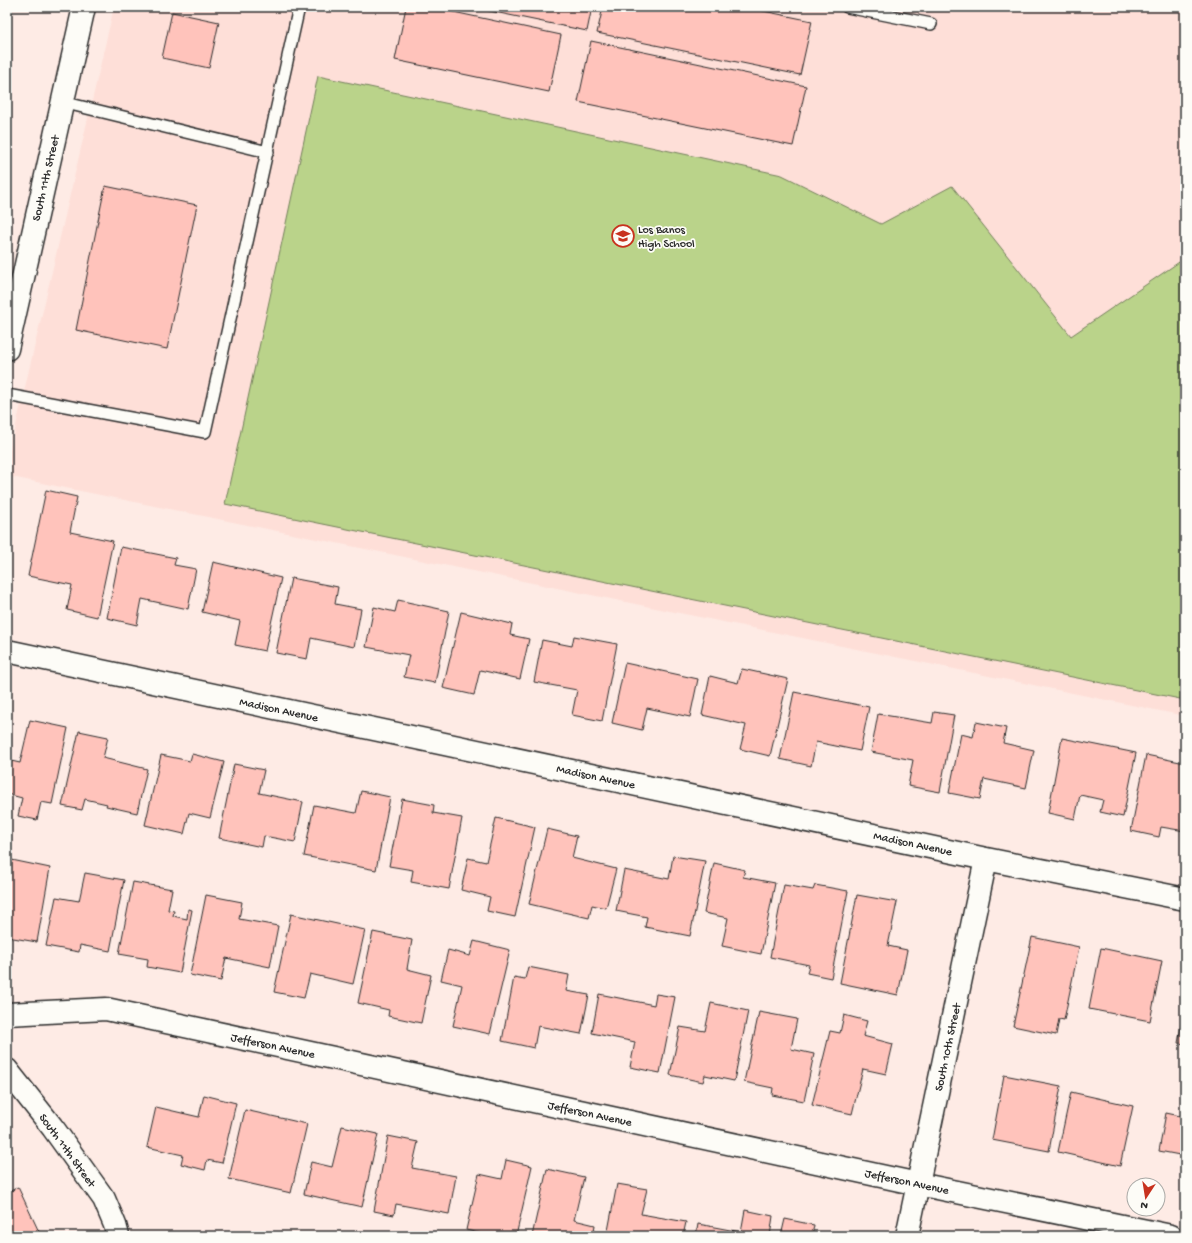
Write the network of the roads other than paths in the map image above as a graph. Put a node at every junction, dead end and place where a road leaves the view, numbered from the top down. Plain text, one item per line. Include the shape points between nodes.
1 (84, 7) edge
2 (299, 7) edge
3 (847, 7) edge
4 (931, 24) dead end
5 (62, 102) junction
6 (268, 152) junction
7 (7, 348) edge
8 (7, 395) edge
9 (7, 651) edge
10 (986, 859) junction
11 (1185, 899) edge
12 (7, 1014) edge
13 (7, 1070) edge
14 (918, 1184) junction
15 (118, 1236) edge
16 (907, 1236) edge
17 (1171, 1236) edge

1 - 5 street, South 11th Street
2 - 6 lane
3 - 4 lane
5 - 6 lane
5 - 7 street, South 11th Street
6 - 8 lane via 205,432
9 - 10 street, Madison Avenue
10 - 11 street, Madison Avenue
10 - 14 street, South 10th Street
12 - 14 street, Jefferson Avenue via 106,1009
13 - 15 street, South 11th Street via 54,1128 104,1199
14 - 16 street, South 10th Street
14 - 17 street, Jefferson Avenue

